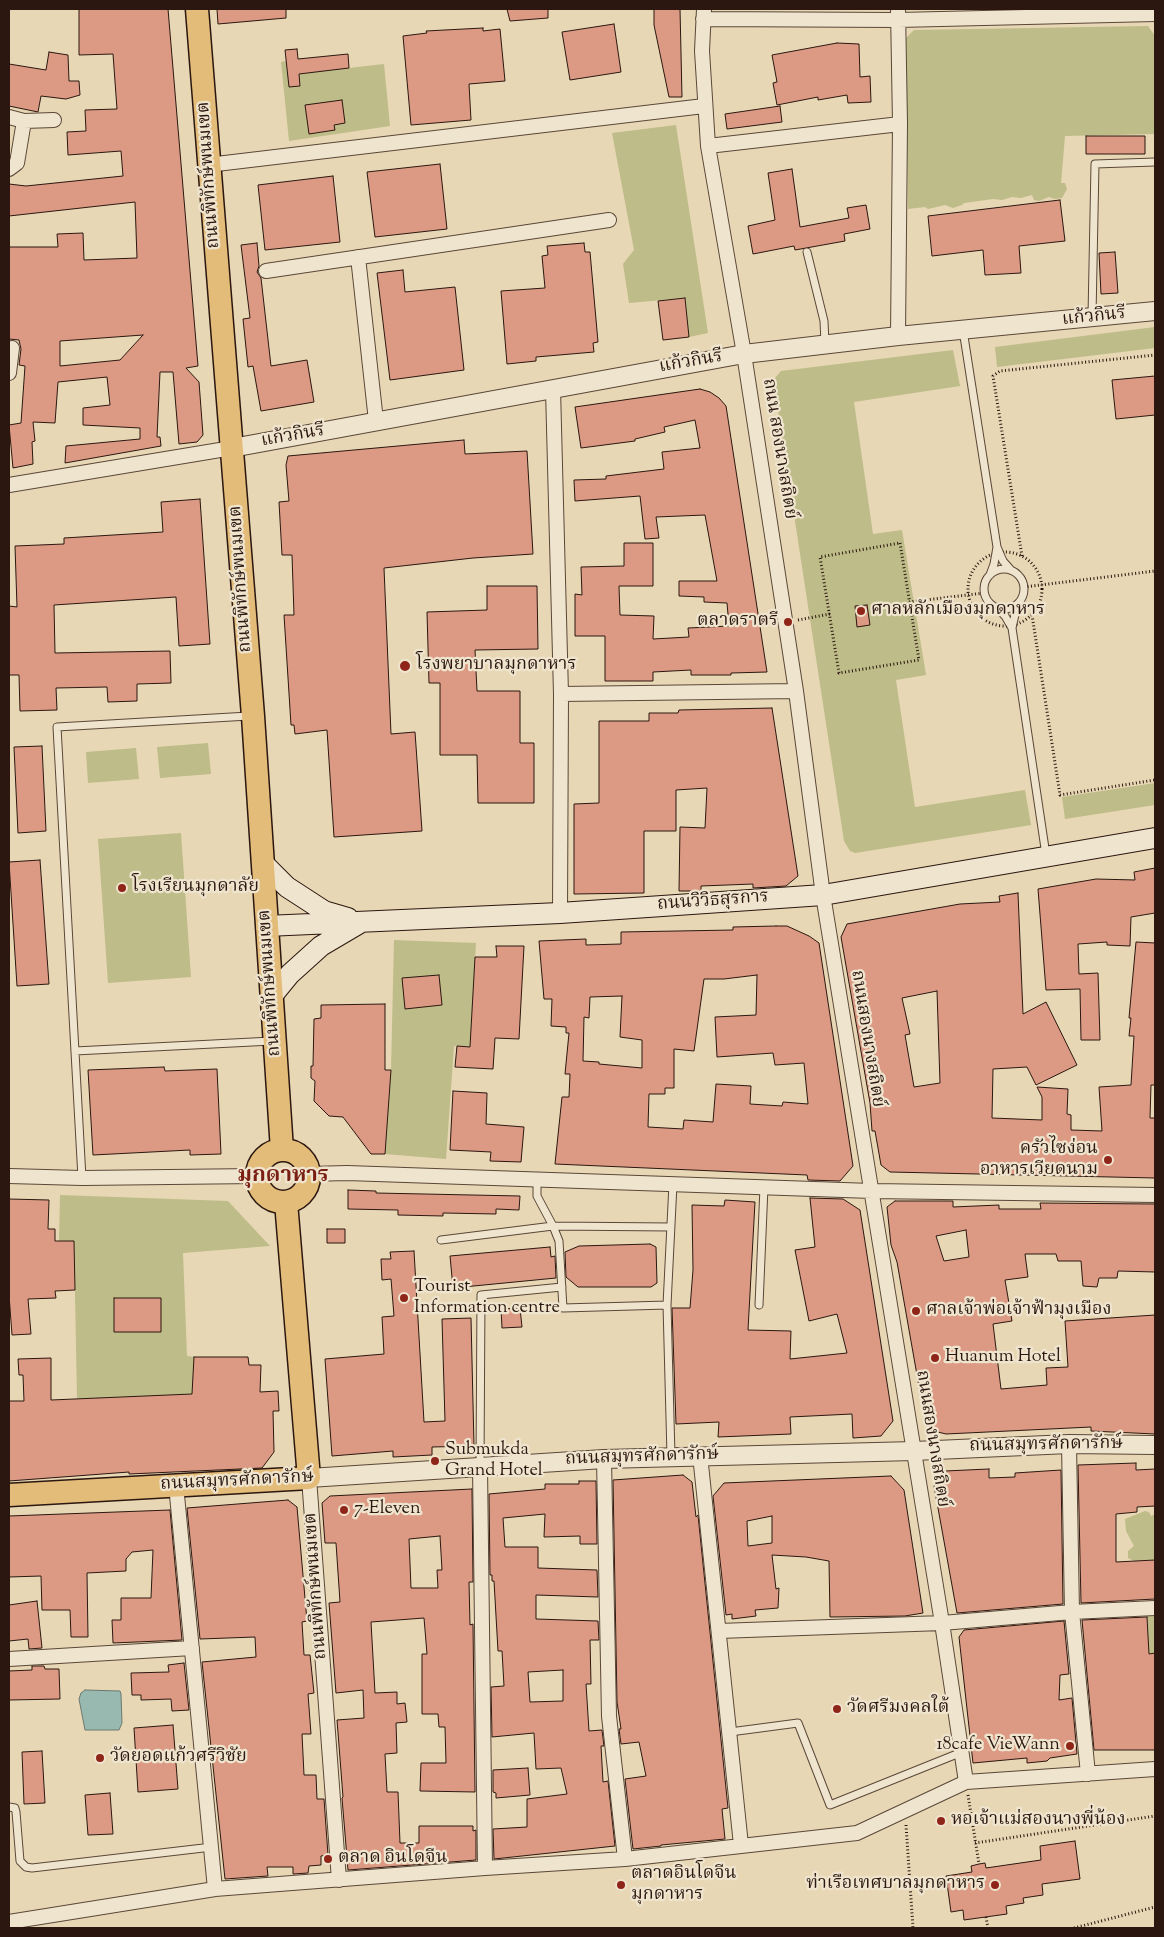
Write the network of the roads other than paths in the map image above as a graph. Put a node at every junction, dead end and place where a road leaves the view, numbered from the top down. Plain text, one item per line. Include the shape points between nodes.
1 (197, 9) edge
2 (704, 14) edge
3 (898, 14) edge
4 (1155, 14) edge
5 (704, 106) junction
6 (9, 117) edge
7 (24, 120) junction
8 (54, 120) dead end
9 (900, 124) junction
10 (708, 146) junction
11 (1155, 162) edge
12 (208, 165) junction
13 (9, 168) edge
14 (609, 220) dead end
15 (807, 252) dead end
16 (358, 257) junction
17 (266, 271) dead end
18 (1155, 311) edge
19 (1092, 318) junction
20 (963, 330) junction
21 (898, 336) junction
22 (825, 343) junction
23 (12, 348) dead end
24 (744, 354) junction
25 (9, 373) edge
26 (553, 389) junction
27 (376, 421) junction
28 (232, 448) junction
29 (9, 485) edge
30 (997, 550) junction
31 (1010, 570) junction
32 (990, 575) junction
33 (1017, 606) junction
34 (997, 609) junction
35 (1011, 627) junction
36 (796, 691) junction
37 (561, 694) junction
38 (252, 716) junction
39 (1155, 838) edge
40 (1046, 857) junction
41 (263, 863) junction
42 (823, 895) junction
43 (560, 913) junction
44 (361, 922) junction
45 (266, 926) junction
46 (272, 996) junction
47 (275, 1040) junction
48 (75, 1051) junction
49 (282, 1150) junction
50 (309, 1174) junction
51 (9, 1176) edge
52 (257, 1176) junction
53 (82, 1178) junction
54 (537, 1179) junction
55 (673, 1184) junction
56 (764, 1187) junction
57 (872, 1191) junction
58 (1155, 1196) edge
59 (286, 1202) junction
60 (553, 1226) junction
61 (671, 1227) junction
62 (441, 1240) dead end
63 (562, 1287) junction
64 (667, 1305) junction
65 (759, 1305) dead end
66 (1069, 1444) junction
67 (1155, 1445) edge
68 (914, 1450) junction
69 (700, 1455) junction
70 (671, 1456) junction
71 (604, 1459) junction
72 (480, 1467) junction
73 (309, 1478) junction
74 (176, 1485) junction
75 (9, 1495) edge
76 (1155, 1608) edge
77 (1072, 1612) junction
78 (942, 1623) junction
79 (719, 1631) junction
80 (192, 1648) junction
81 (9, 1658) edge
82 (730, 1732) junction
83 (962, 1752) junction
84 (1155, 1769) edge
85 (1088, 1774) junction
86 (966, 1782) junction
87 (9, 1807) edge
88 (741, 1845) junction
89 (212, 1846) junction
90 (625, 1859) junction
91 (485, 1868) junction
92 (339, 1880) junction
93 (215, 1890) junction
94 (9, 1922) edge

1 - 12 main road, ถนนพิทักษ์พนมเขต
2 - 3 street
2 - 5 street, ถนน สองนางสถิตย์
3 - 4 street
3 - 9 street
5 - 10 street, ถนน สองนางสถิตย์
5 - 12 street
6 - 7 street
7 - 8 street
7 - 13 street via 17,163
9 - 10 street
9 - 21 street
10 - 24 street, ถนน สองนางสถิตย์
11 - 19 lane via 1095,164
12 - 28 main road, ถนนพิทักษ์พนมเขต
14 - 16 street
15 - 22 lane via 824,321
16 - 17 street
16 - 27 street
18 - 19 street, แก้วกินรี
19 - 20 street, แก้วกินรี
20 - 21 street, แก้วกินรี
20 - 30 lane
21 - 22 street, แก้วกินรี
22 - 24 street, แก้วกินรี
23 - 25 street
24 - 26 street, แก้วกินรี
24 - 36 street, ถนน สองนางสถิตย์
26 - 27 street, แก้วกินรี
26 - 37 street
27 - 28 street, แก้วกินรี
28 - 29 street
28 - 38 main road, ถนนพิทักษ์พนมเขต
30 - 31 lane
30 - 32 lane
31 - 32 lane via 1001,569
31 - 33 lane via 1019,575 1024,586 1024,594
32 - 34 lane via 984,593
33 - 34 lane
33 - 35 lane
34 - 35 lane via 1006,616
35 - 40 lane
36 - 37 street
36 - 42 street, ถนน สองนางสถิตย์
37 - 43 street
38 - 41 main road, ถนนพิทักษ์พนมเขต
38 - 48 lane via 57,726
39 - 40 main road, ถนนวิวิธสุรการ
40 - 42 main road, ถนนวิวิธสุรการ
41 - 44 main road via 287,887 324,910
41 - 45 main road, ถนนพิทักษ์พนมเขต
42 - 43 main road, ถนนวิวิธสุรการ
42 - 57 street, ถนนสองนางสถิตย์
43 - 44 main road, ถนนวิวิธสุรการ
44 - 45 main road, ถนนวิวิธสุรการ
44 - 46 main road via 321,946 290,974
45 - 46 main road, ถนนพิทักษ์พนมเขต
46 - 47 main road, ถนนพิทักษ์พนมเขต
47 - 48 lane
47 - 49 main road, ถนนพิทักษ์พนมเขต
48 - 53 lane
49 - 50 main road via 296,1152 303,1158
49 - 52 main road via 267,1154 261,1161
50 - 54 street
50 - 59 main road via 302,1195
51 - 53 street
52 - 53 street
52 - 59 main road via 263,1194 272,1200
54 - 55 street
54 - 60 lane via 537,1196
55 - 56 street
55 - 61 lane
56 - 57 street
56 - 65 lane
57 - 58 street
57 - 68 street, ถนนสองนางสถิตย์
59 - 73 main road, ถนนพิทักษ์พนมเขต
60 - 61 lane
60 - 62 lane
60 - 63 lane via 559,1241
61 - 64 lane
63 - 64 lane via 563,1308
63 - 72 lane via 481,1295
64 - 70 lane
66 - 67 street, ถนนสมุทรศักดารักษ์
66 - 68 street, ถนนสมุทรศักดารักษ์
66 - 77 street
68 - 69 street, ถนนสมุทรศักดารักษ์
68 - 78 street, ถนนสองนางสถิตย์
69 - 70 street, ถนนสมุทรศักดารักษ์
69 - 79 street
70 - 71 street, ถนนสมุทรศักดารักษ์
71 - 72 street, ถนนสมุทรศักดารักษ์
71 - 90 street via 609,1716
72 - 73 street, ถนนสมุทรศักดารักษ์
72 - 91 street
73 - 74 main road, ถนนสมุทรศักดารักษ์
73 - 92 street, ถนนพิทักษ์พนมเขต
74 - 75 main road, ถนนสมุทรศักดารักษ์
74 - 80 street
76 - 77 street
77 - 78 street
77 - 85 street
78 - 79 street
78 - 83 street, ถนนสองนางสถิตย์
79 - 82 street
80 - 81 street
80 - 89 street
82 - 83 lane via 798,1723 830,1805
82 - 88 street
83 - 86 street, ถนนสองนางสถิตย์
84 - 85 street
85 - 86 street
86 - 88 street via 857,1834
87 - 89 lane via 15,1808 20,1861 26,1867
88 - 90 street
89 - 93 street
90 - 91 street
91 - 92 street
92 - 93 street
93 - 94 street

